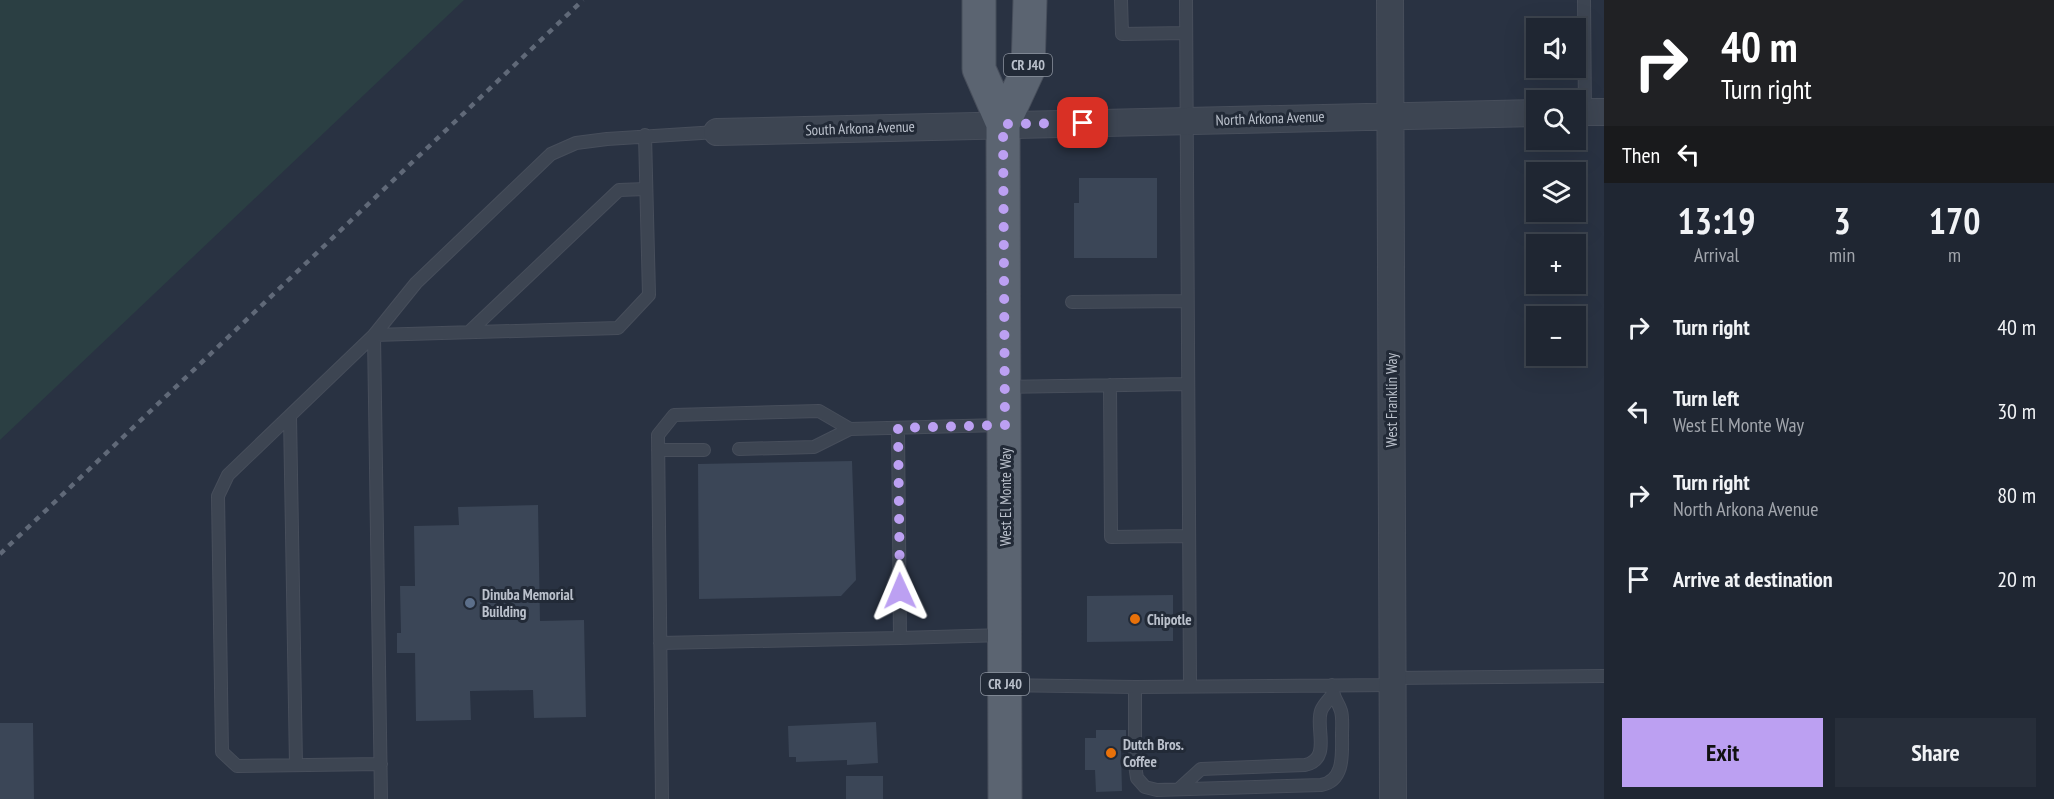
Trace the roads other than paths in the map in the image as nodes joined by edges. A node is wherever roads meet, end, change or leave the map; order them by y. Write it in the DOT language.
graph roads {
  1 [pos="979,0"];
  2 [pos="1030,0"];
  3 [pos="1121,0"];
  4 [pos="1186,0"];
  5 [pos="1390,0"];
  6 [pos="1584,0"];
  7 [pos="1186,33"];
  8 [pos="1588,112"];
  9 [pos="1526,113"];
  10 [pos="1390,115"];
  11 [pos="1186,121"];
  12 [pos="1003,124"];
  13 [pos="717,132"];
  14 [pos="645,135"];
  15 [pos="646,189"];
  16 [pos="1187,301"];
  17 [pos="1072,303"];
  18 [pos="469,332"];
  19 [pos="374,335"];
  20 [pos="1187,384"];
  21 [pos="1110,385"];
  22 [pos="1004,387"];
  23 [pos="290,416"];
  24 [pos="1005,425"];
  25 [pos="898,428"];
  26 [pos="850,429"];
  27 [pos="658,450"];
  28 [pos="704,450"];
  29 [pos="739,450"];
  30 [pos="1188,536"];
  31 [pos="1005,635"];
  32 [pos="900,638"];
  33 [pos="660,643"];
  34 [pos="1604,676"];
  35 [pos="1392,682"];
  36 [pos="1005,685"];
  37 [pos="1190,686"];
  38 [pos="1135,687"];
  39 [pos="1332,690"];
  40 [pos="381,764"];
  41 [pos="296,765"];
  42 [pos="1179,789"];
  43 [pos="381,799"];
  44 [pos="662,799"];
  45 [pos="1005,799"];
  46 [pos="1393,799"];
  1 -- 12 [label="main road, West El Monte Way / CR J40"];
  2 -- 12 [label="main road, West El Monte Way / CR J40"];
  3 -- 7 [label="lane"];
  4 -- 7 [label="lane"];
  5 -- 10 [label="street, West Franklin Way"];
  6 -- 8 [label="lane"];
  7 -- 11 [label="lane"];
  9 -- 10 [label="street, North Arkona Avenue"];
  10 -- 11 [label="street, North Arkona Avenue"];
  10 -- 35 [label="street, West Franklin Way"];
  11 -- 12 [label="street, North Arkona Avenue"];
  11 -- 16 [label="lane"];
  12 -- 13 [label="street, South Arkona Avenue"];
  12 -- 22 [label="main road, West El Monte Way / CR J40"];
  13 -- 14 [label="lane"];
  14 -- 15 [label="lane"];
  14 -- 19 [label="lane"];
  15 -- 18 [label="lane"];
  15 -- 18 [label="lane"];
  16 -- 17 [label="lane"];
  16 -- 20 [label="lane"];
  18 -- 19 [label="lane"];
  19 -- 23 [label="lane"];
  19 -- 40 [label="lane"];
  20 -- 21 [label="lane"];
  20 -- 30 [label="lane"];
  21 -- 22 [label="lane"];
  21 -- 30 [label="lane"];
  22 -- 24 [label="main road, West El Monte Way / CR J40"];
  23 -- 41 [label="lane"];
  23 -- 41 [label="lane"];
  24 -- 25 [label="lane"];
  24 -- 31 [label="main road, West El Monte Way / CR J40"];
  25 -- 26 [label="lane"];
  25 -- 32 [label="lane"];
  26 -- 27 [label="lane"];
  26 -- 29 [label="lane"];
  27 -- 28 [label="lane"];
  27 -- 33 [label="lane"];
  30 -- 37 [label="lane"];
  31 -- 32 [label="lane"];
  31 -- 36 [label="main road, West El Monte Way / CR J40"];
  32 -- 33 [label="lane"];
  33 -- 44 [label="lane"];
  34 -- 35 [label="lane"];
  35 -- 39 [label="lane"];
  35 -- 46 [label="street, West Franklin Way"];
  36 -- 38 [label="lane"];
  36 -- 45 [label="main road, West El Monte Way / CR J40"];
  37 -- 38 [label="lane"];
  37 -- 39 [label="lane"];
  38 -- 42 [label="lane"];
  39 -- 42 [label="lane"];
  39 -- 42 [label="lane"];
  40 -- 41 [label="lane"];
  40 -- 43 [label="lane"];
}
